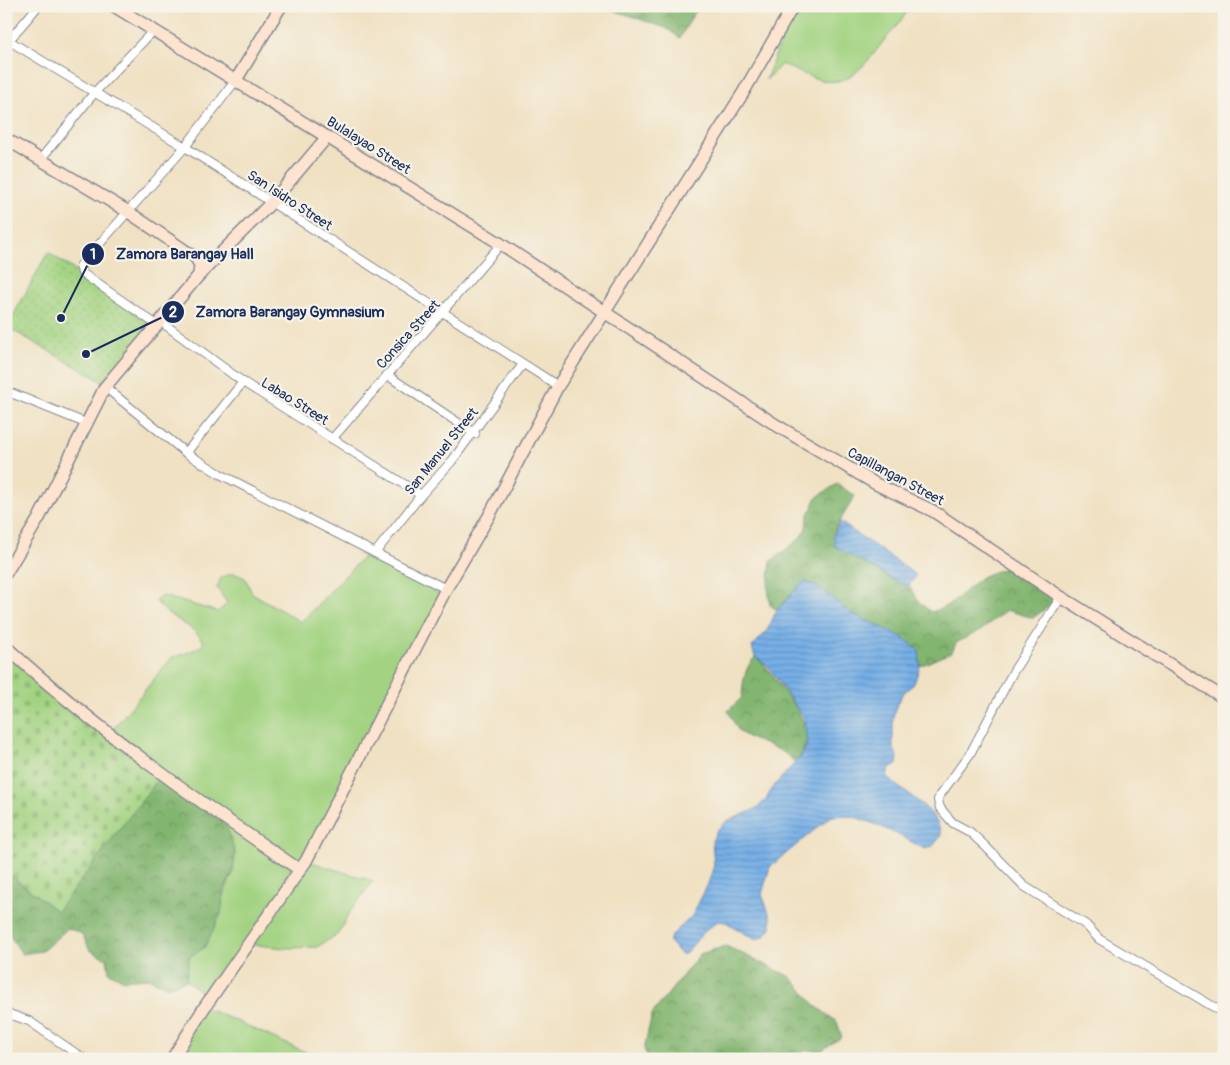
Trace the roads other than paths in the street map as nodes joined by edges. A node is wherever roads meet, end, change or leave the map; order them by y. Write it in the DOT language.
graph roads {
  1 [pos="38,6"];
  2 [pos="114,6"];
  3 [pos="793,6"];
  4 [pos="277,7"];
  5 [pos="153,30"];
  6 [pos="7,41"];
  7 [pos="236,80"];
  8 [pos="94,92"];
  9 [pos="327,136"];
  10 [pos="6,139"];
  11 [pos="185,147"];
  12 [pos="40,160"];
  13 [pos="272,202"];
  14 [pos="127,211"];
  15 [pos="501,244"];
  16 [pos="200,275"];
  17 [pos="606,312"];
  18 [pos="443,313"];
  19 [pos="158,323"];
  20 [pos="523,364"];
  21 [pos="387,375"];
  22 [pos="243,382"];
  23 [pos="558,386"];
  24 [pos="106,387"];
  25 [pos="6,391"];
  26 [pos="88,424"];
  27 [pos="474,433"];
  28 [pos="332,439"];
  29 [pos="186,453"];
  30 [pos="422,495"];
  31 [pos="375,553"];
  32 [pos="6,573"];
  33 [pos="446,590"];
  34 [pos="1061,597"];
  35 [pos="6,647"];
  36 [pos="1224,698"];
  37 [pos="300,870"];
  38 [pos="1224,1013"];
  39 [pos="6,1014"];
  40 [pos="84,1059"];
  41 [pos="172,1059"];
  1 -- 6 [label="street"];
  2 -- 5 [label="street, Bulalayao Street"];
  3 -- 17 [label="street"];
  4 -- 7 [label="street"];
  5 -- 7 [label="street, Bulalayao Street"];
  5 -- 8 [label="street"];
  6 -- 8 [label="street, San Isidro Street"];
  7 -- 9 [label="street, Bulalayao Street"];
  7 -- 11 [label="street"];
  8 -- 11 [label="street, San Isidro Street"];
  8 -- 12 [label="street"];
  9 -- 13 [label="street"];
  9 -- 15 [label="street, Bulalayao Street"];
  10 -- 12 [label="street"];
  11 -- 13 [label="street, San Isidro Street"];
  11 -- 14 [label="street"];
  12 -- 14 [label="street"];
  13 -- 16 [label="street"];
  13 -- 18 [label="street, San Isidro Street"];
  14 -- 16 [label="street"];
  14 -- 19 [label="street, Labao Street"];
  15 -- 17 [label="street, Bulalayao Street"];
  15 -- 18 [label="street, Consica Street"];
  16 -- 19 [label="street"];
  17 -- 23 [label="street"];
  17 -- 34 [label="street, Capillangan Street"];
  18 -- 20 [label="street, San Isidro Street"];
  18 -- 21 [label="street, Consica Street"];
  19 -- 22 [label="street, Labao Street"];
  19 -- 24 [label="street"];
  20 -- 23 [label="street, San Isidro Street"];
  20 -- 27 [label="street, San Manuel Street"];
  21 -- 27 [label="street"];
  21 -- 28 [label="street, Consica Street"];
  22 -- 28 [label="street, Labao Street"];
  22 -- 29 [label="street"];
  23 -- 33 [label="street"];
  24 -- 26 [label="street"];
  24 -- 29 [label="street"];
  25 -- 26 [label="street"];
  26 -- 32 [label="street"];
  27 -- 30 [label="street, San Manuel Street"];
  28 -- 30 [label="street, Labao Street"];
  29 -- 31 [label="street"];
  30 -- 31 [label="street, San Manuel Street"];
  31 -- 33 [label="street"];
  33 -- 37 [label="street"];
  34 -- 36 [label="street, Capillangan Street"];
  34 -- 38 [label="street"];
  35 -- 37 [label="street"];
  37 -- 41 [label="street"];
  39 -- 40 [label="street"];
}
